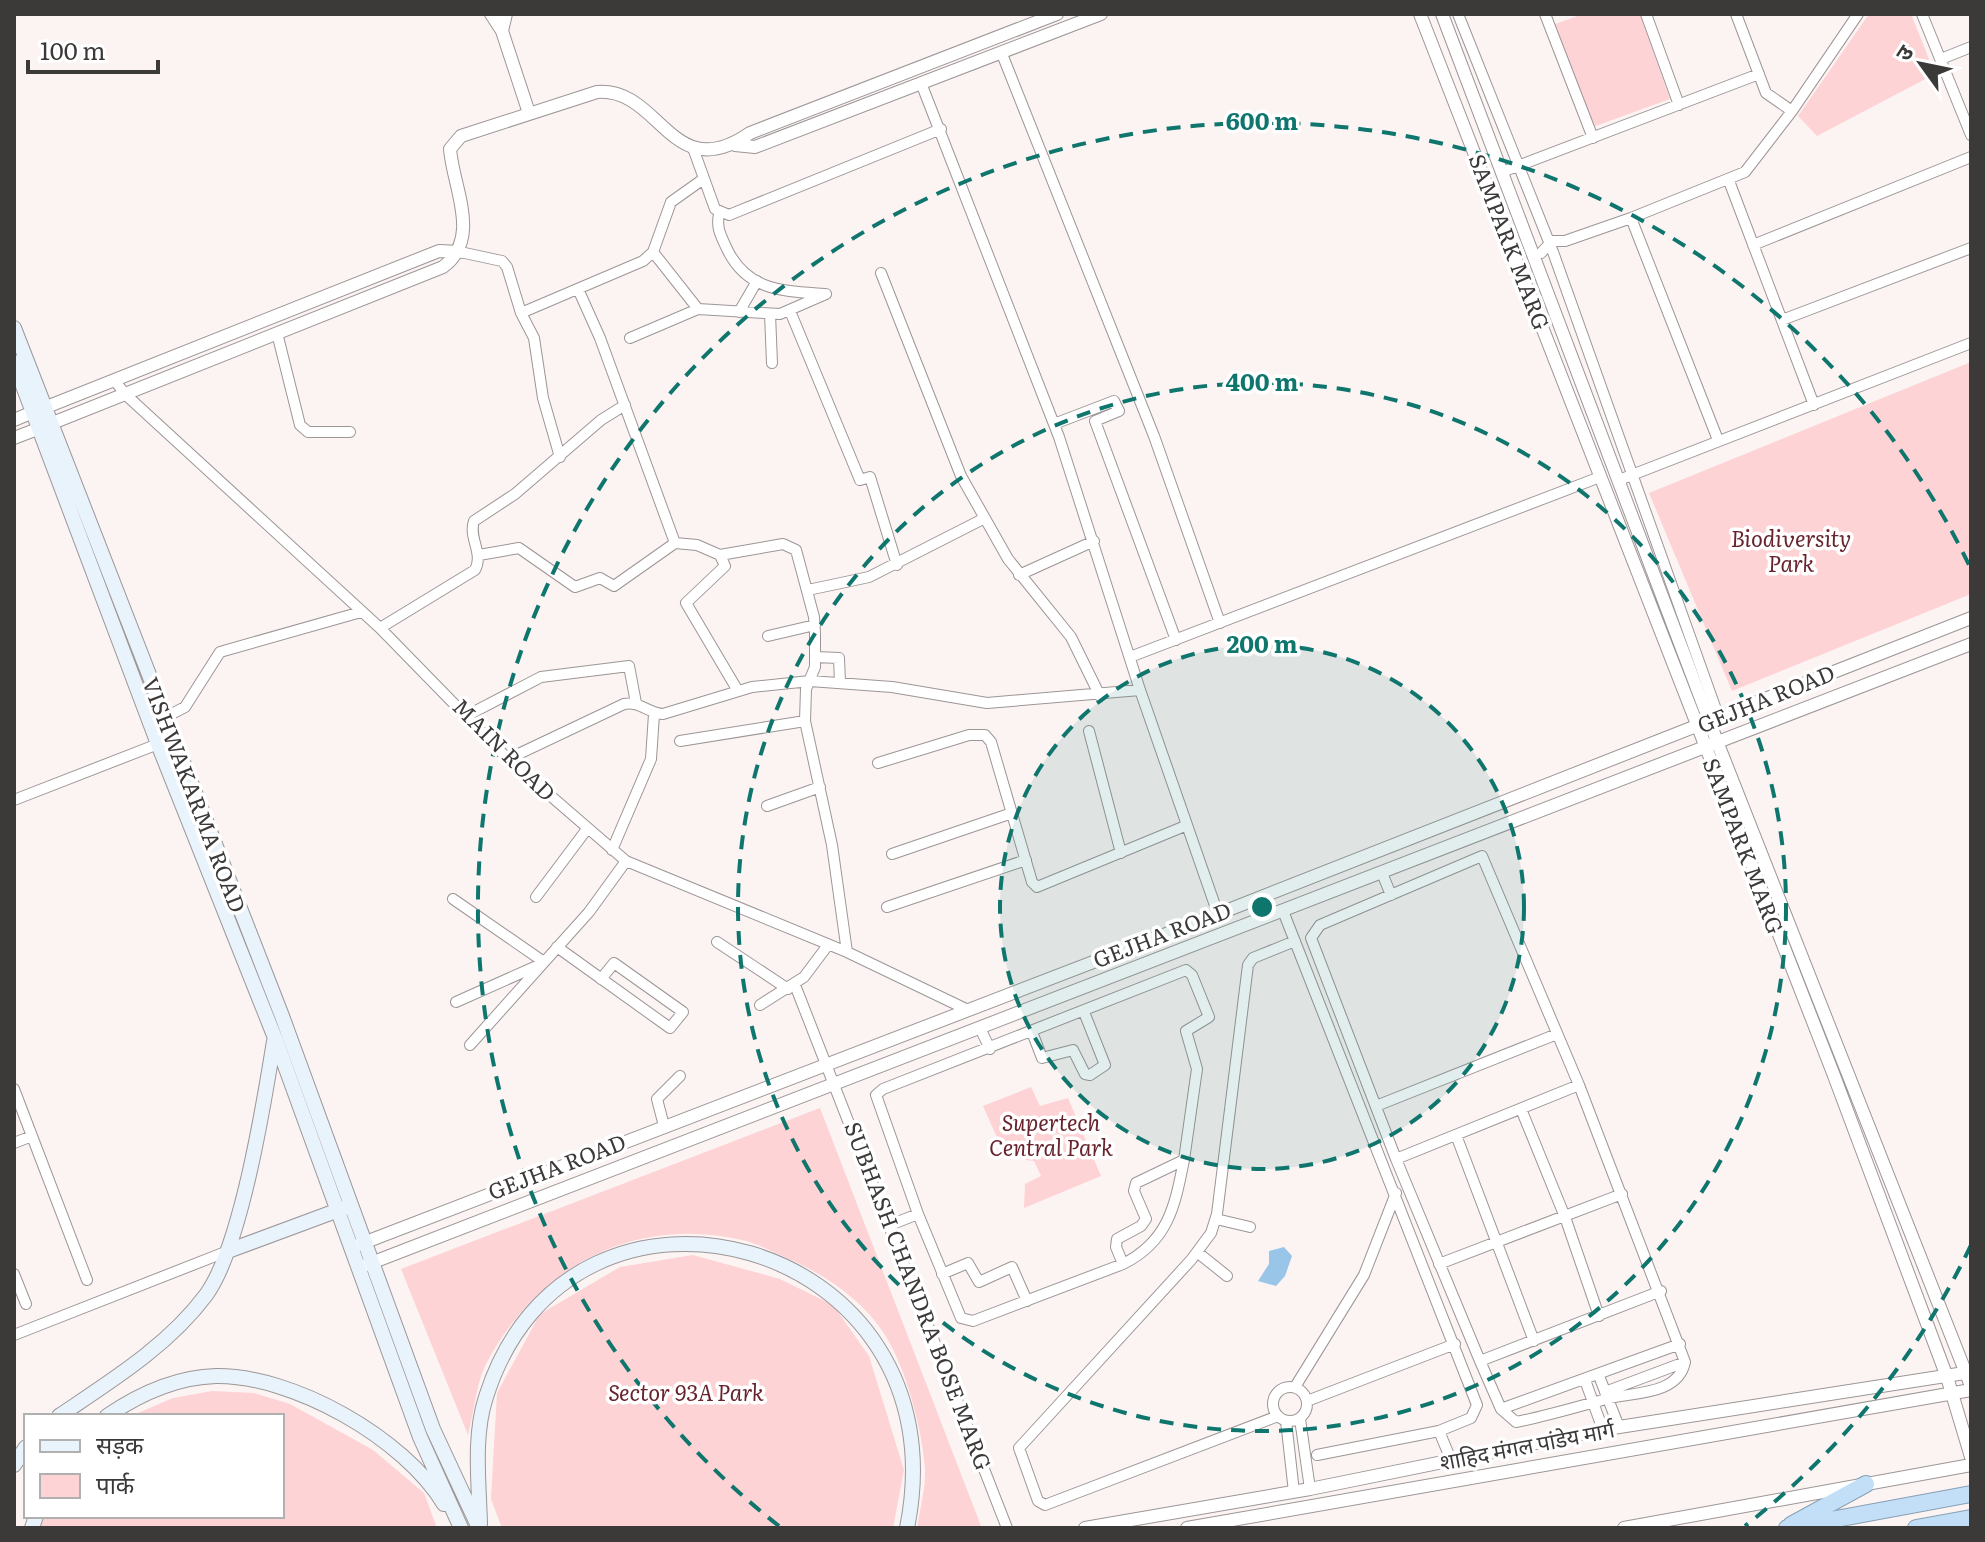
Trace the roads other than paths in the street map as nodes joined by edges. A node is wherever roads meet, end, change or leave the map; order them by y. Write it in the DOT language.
graph roads {
  1 [pos="491,14"];
  2 [pos="506,14"];
  3 [pos="1057,14"];
  4 [pos="1101,14"];
  5 [pos="1420,14"];
  6 [pos="1442,14"];
  7 [pos="1458,14"];
  8 [pos="1545,14"];
  9 [pos="1646,14"];
  10 [pos="1736,14"];
  11 [pos="1858,14"];
  12 [pos="1922,14"];
  13 [pos="502,31"];
  14 [pos="1017,31"];
  15 [pos="1024,45"];
  16 [pos="1971,47"];
  17 [pos="1002,54"];
  18 [pos="1941,59"];
  19 [pos="934,63"];
  20 [pos="1759,74"];
  21 [pos="938,76"];
  22 [pos="921,83"];
  23 [pos="1679,105"];
  24 [pos="1792,111"];
  25 [pos="529,113"];
  26 [pos="941,129"];
  27 [pos="1971,135"];
  28 [pos="1593,138"];
  29 [pos="735,145"];
  30 [pos="693,148"];
  31 [pos="1971,157"];
  32 [pos="1518,166"];
  33 [pos="1502,172"];
  34 [pos="702,180"];
  35 [pos="1729,181"];
  36 [pos="719,214"];
  37 [pos="1631,218"];
  38 [pos="1753,245"];
  39 [pos="1971,248"];
  40 [pos="1544,251"];
  41 [pos="460,252"];
  42 [pos="653,252"];
  43 [pos="881,273"];
  44 [pos="757,281"];
  45 [pos="578,289"];
  46 [pos="698,309"];
  47 [pos="790,311"];
  48 [pos="739,312"];
  49 [pos="521,313"];
  50 [pos="770,314"];
  51 [pos="1782,320"];
  52 [pos="14,328"];
  53 [pos="277,333"];
  54 [pos="630,338"];
  55 [pos="1971,343"];
  56 [pos="14,362"];
  57 [pos="772,363"];
  58 [pos="114,380"];
  59 [pos="126,395"];
  60 [pos="625,405"];
  61 [pos="1814,405"];
  62 [pos="39,410"];
  63 [pos="14,420"];
  64 [pos="1054,424"];
  65 [pos="45,426"];
  66 [pos="350,432"];
  67 [pos="14,438"];
  68 [pos="1718,440"];
  69 [pos="560,457"];
  70 [pos="1600,477"];
  71 [pos="1625,477"];
  72 [pos="985,518"];
  73 [pos="1094,541"];
  74 [pos="675,543"];
  75 [pos="479,555"];
  76 [pos="720,555"];
  77 [pos="897,565"];
  78 [pos="1019,575"];
  79 [pos="808,590"];
  80 [pos="361,612"];
  81 [pos="1971,618"];
  82 [pos="1220,623"];
  83 [pos="815,625"];
  84 [pos="380,628"];
  85 [pos="768,636"];
  86 [pos="1176,640"];
  87 [pos="1971,644"];
  88 [pos="815,657"];
  89 [pos="1130,657"];
  90 [pos="810,681"];
  91 [pos="840,683"];
  92 [pos="1140,690"];
  93 [pos="738,691"];
  94 [pos="1100,696"];
  95 [pos="636,703"];
  96 [pos="654,714"];
  97 [pos="468,715"];
  98 [pos="164,718"];
  99 [pos="1714,719"];
  100 [pos="805,721"];
  101 [pos="1697,726"];
  102 [pos="1089,731"];
  103 [pos="680,741"];
  104 [pos="158,744"];
  105 [pos="1718,744"];
  106 [pos="1705,749"];
  107 [pos="508,759"];
  108 [pos="878,763"];
  109 [pos="820,787"];
  110 [pos="14,800"];
  111 [pos="767,806"];
  112 [pos="193,812"];
  113 [pos="1012,813"];
  114 [pos="1185,826"];
  115 [pos="587,829"];
  116 [pos="612,850"];
  117 [pos="1121,853"];
  118 [pos="892,854"];
  119 [pos="1026,860"];
  120 [pos="626,861"];
  121 [pos="1399,867"];
  122 [pos="1382,873"];
  123 [pos="1409,887"];
  124 [pos="1391,895"];
  125 [pos="536,897"];
  126 [pos="453,899"];
  127 [pos="887,907"];
  128 [pos="1283,911"];
  129 [pos="1218,914"];
  130 [pos="1295,941"];
  131 [pos="717,942"];
  132 [pos="828,945"];
  133 [pos="557,947"];
  134 [pos="847,952"];
  135 [pos="544,962"];
  136 [pos="601,979"];
  137 [pos="792,987"];
  138 [pos="456,1002"];
  139 [pos="760,1005"];
  140 [pos="968,1010"];
  141 [pos="1084,1012"];
  142 [pos="980,1028"];
  143 [pos="1032,1032"];
  144 [pos="1557,1034"];
  145 [pos="275,1038"];
  146 [pos="470,1045"];
  147 [pos="990,1049"];
  148 [pos="829,1064"];
  149 [pos="680,1076"];
  150 [pos="836,1084"];
  151 [pos="1579,1085"];
  152 [pos="14,1089"];
  153 [pos="1376,1106"];
  154 [pos="1521,1109"];
  155 [pos="664,1126"];
  156 [pos="1456,1135"];
  157 [pos="32,1136"];
  158 [pos="14,1143"];
  159 [pos="1396,1159"];
  160 [pos="1184,1160"];
  161 [pos="1396,1193"];
  162 [pos="1622,1194"];
  163 [pos="346,1207"];
  164 [pos="918,1214"];
  165 [pos="1565,1217"];
  166 [pos="1216,1219"];
  167 [pos="890,1225"];
  168 [pos="1250,1227"];
  169 [pos="367,1241"];
  170 [pos="1497,1242"];
  171 [pos="352,1247"];
  172 [pos="228,1251"];
  173 [pos="1197,1252"];
  174 [pos="374,1262"];
  175 [pos="1123,1264"];
  176 [pos="1439,1264"];
  177 [pos="359,1268"];
  178 [pos="14,1274"];
  179 [pos="942,1274"];
  180 [pos="1227,1276"];
  181 [pos="87,1280"];
  182 [pos="1661,1291"];
  183 [pos="1027,1301"];
  184 [pos="26,1304"];
  185 [pos="1599,1316"];
  186 [pos="14,1335"];
  187 [pos="1534,1341"];
  188 [pos="1455,1344"];
  189 [pos="1680,1344"];
  190 [pos="1480,1361"];
  191 [pos="1969,1372"];
  192 [pos="1599,1376"];
  193 [pos="1947,1377"];
  194 [pos="1585,1380"];
  195 [pos="1295,1387"];
  196 [pos="1971,1388"];
  197 [pos="1952,1394"];
  198 [pos="1606,1395"];
  199 [pos="1307,1401"];
  200 [pos="1594,1403"];
  201 [pos="1501,1409"];
  202 [pos="62,1414"];
  203 [pos="110,1414"];
  204 [pos="1282,1418"];
  205 [pos="1300,1419"];
  206 [pos="1619,1427"];
  207 [pos="1603,1430"];
  208 [pos="1439,1431"];
  209 [pos="427,1433"];
  210 [pos="1305,1451"];
  211 [pos="1291,1454"];
  212 [pos="1317,1455"];
  213 [pos="1971,1457"];
  214 [pos="1451,1460"];
  215 [pos="1971,1465"];
  216 [pos="1866,1484"];
  217 [pos="1310,1489"];
  218 [pos="1294,1492"];
  219 [pos="1971,1494"];
  220 [pos="1971,1518"];
  221 [pos="460,1528"];
  222 [pos="479,1528"];
  223 [pos="907,1528"];
  224 [pos="1007,1528"];
  225 [pos="1085,1528"];
  226 [pos="1187,1528"];
  227 [pos="1624,1528"];
  228 [pos="1787,1528"];
  229 [pos="1916,1528"];
  1 -- 13 [label="street"];
  2 -- 13 [label="street"];
  3 -- 14 [label="street"];
  4 -- 15 [label="street"];
  5 -- 70 [label="street, SAMPARK MARG"];
  6 -- 33 [label="street, SAMPARK MARG"];
  7 -- 32 [label="street"];
  8 -- 28 [label="street"];
  9 -- 23 [label="street"];
  10 -- 20 [label="street"];
  11 -- 24 [label="street"];
  12 -- 18 [label="street"];
  13 -- 25 [label="street"];
  14 -- 15 [label="street"];
  14 -- 19 [label="street"];
  15 -- 17 [label="street"];
  16 -- 18 [label="street"];
  17 -- 21 [label="street"];
  17 -- 82 [label="street"];
  18 -- 27 [label="street"];
  19 -- 21 [label="street"];
  19 -- 29 [label="street"];
  20 -- 23 [label="street"];
  20 -- 24 [label="street"];
  21 -- 22 [label="street"];
  22 -- 26 [label="street"];
  22 -- 29 [label="street"];
  23 -- 28 [label="street"];
  24 -- 35 [label="street"];
  25 -- 30 [label="street"];
  25 -- 41 [label="street"];
  26 -- 36 [label="street"];
  26 -- 64 [label="street"];
  28 -- 32 [label="street"];
  29 -- 30 [label="street"];
  30 -- 34 [label="street"];
  31 -- 38 [label="street"];
  32 -- 33 [label="street"];
  32 -- 40 [label="street"];
  33 -- 40 [label="street, SAMPARK MARG"];
  34 -- 36 [label="street"];
  34 -- 42 [label="street"];
  35 -- 37 [label="street"];
  35 -- 38 [label="street"];
  36 -- 44 [label="street"];
  37 -- 40 [label="street"];
  37 -- 68 [label="street"];
  38 -- 51 [label="street"];
  39 -- 51 [label="street"];
  40 -- 71 [label="street, SAMPARK MARG"];
  40 -- 71 [label="street"];
  41 -- 49 [label="street"];
  41 -- 53 [label="street"];
  41 -- 58 [label="street"];
  42 -- 45 [label="street"];
  42 -- 46 [label="street"];
  43 -- 72 [label="street"];
  44 -- 47 [label="street"];
  44 -- 48 [label="street"];
  45 -- 49 [label="street"];
  45 -- 60 [label="street"];
  46 -- 48 [label="street"];
  46 -- 54 [label="street"];
  47 -- 50 [label="street"];
  47 -- 77 [label="street"];
  48 -- 50 [label="street"];
  49 -- 69 [label="street"];
  50 -- 57 [label="street"];
  51 -- 61 [label="street"];
  52 -- 62 [label="main road, VISHWAKARMA ROAD"];
  53 -- 59 [label="street"];
  53 -- 66 [label="street"];
  55 -- 61 [label="street"];
  56 -- 62 [label="main road, VISHWAKARMA ROAD"];
  58 -- 59 [label="street, MAIN ROAD"];
  58 -- 62 [label="street"];
  59 -- 65 [label="street"];
  59 -- 80 [label="street, MAIN ROAD"];
  60 -- 69 [label="street"];
  60 -- 74 [label="street"];
  61 -- 68 [label="street"];
  62 -- 63 [label="street"];
  62 -- 65 [label="main road, VISHWAKARMA ROAD"];
  64 -- 73 [label="street"];
  64 -- 86 [label="street"];
  65 -- 67 [label="street"];
  65 -- 98 [label="main road, VISHWAKARMA ROAD"];
  65 -- 104 [label="main road, VISHWAKARMA ROAD"];
  68 -- 71 [label="street"];
  69 -- 75 [label="street"];
  70 -- 82 [label="street"];
  70 -- 101 [label="street, SAMPARK MARG"];
  71 -- 99 [label="street, SAMPARK MARG"];
  72 -- 77 [label="street"];
  72 -- 78 [label="street"];
  73 -- 78 [label="street"];
  73 -- 89 [label="street"];
  74 -- 75 [label="street"];
  74 -- 76 [label="street"];
  75 -- 84 [label="street"];
  76 -- 79 [label="street"];
  76 -- 93 [label="street"];
  77 -- 79 [label="street"];
  78 -- 94 [label="street"];
  79 -- 83 [label="street"];
  80 -- 84 [label="street, MAIN ROAD"];
  80 -- 98 [label="street"];
  81 -- 99 [label="street, GEJHA ROAD"];
  82 -- 86 [label="street"];
  83 -- 85 [label="street"];
  83 -- 88 [label="street"];
  84 -- 97 [label="street, MAIN ROAD"];
  86 -- 89 [label="street"];
  87 -- 105 [label="street, GEJHA ROAD"];
  88 -- 90 [label="street"];
  88 -- 91 [label="street"];
  89 -- 92 [label="street"];
  90 -- 91 [label="street"];
  90 -- 93 [label="street"];
  90 -- 100 [label="street"];
  91 -- 94 [label="street"];
  92 -- 94 [label="street"];
  92 -- 114 [label="street"];
  93 -- 96 [label="street"];
  95 -- 96 [label="street"];
  95 -- 97 [label="street"];
  95 -- 107 [label="street"];
  96 -- 116 [label="street"];
  97 -- 107 [label="street, MAIN ROAD"];
  98 -- 112 [label="main road, VISHWAKARMA ROAD"];
  99 -- 101 [label="street, GEJHA ROAD"];
  99 -- 105 [label="street, SAMPARK MARG"];
  100 -- 103 [label="street"];
  100 -- 109 [label="street"];
  101 -- 106 [label="street, SAMPARK MARG"];
  101 -- 129 [label="street, GEJHA ROAD"];
  102 -- 117 [label="street"];
  104 -- 110 [label="street"];
  104 -- 112 [label="main road, VISHWAKARMA ROAD"];
  105 -- 106 [label="street, GEJHA ROAD"];
  105 -- 191 [label="street, SAMPARK MARG"];
  106 -- 121 [label="street, GEJHA ROAD"];
  106 -- 193 [label="street, SAMPARK MARG"];
  107 -- 115 [label="street, MAIN ROAD"];
  108 -- 113 [label="street"];
  109 -- 111 [label="street"];
  109 -- 134 [label="street"];
  112 -- 145 [label="main road, VISHWAKARMA ROAD"];
  112 -- 163 [label="main road, VISHWAKARMA ROAD"];
  113 -- 118 [label="street"];
  113 -- 119 [label="street"];
  114 -- 117 [label="street"];
  114 -- 129 [label="street"];
  115 -- 116 [label="street, MAIN ROAD"];
  115 -- 125 [label="street"];
  116 -- 120 [label="street, MAIN ROAD"];
  117 -- 119 [label="street"];
  119 -- 127 [label="street"];
  120 -- 132 [label="street, MAIN ROAD"];
  120 -- 133 [label="street"];
  121 -- 122 [label="street, GEJHA ROAD"];
  121 -- 123 [label="street"];
  122 -- 124 [label="street"];
  122 -- 128 [label="street, GEJHA ROAD"];
  123 -- 124 [label="street"];
  123 -- 144 [label="street"];
  124 -- 153 [label="street"];
  126 -- 135 [label="street"];
  128 -- 130 [label="street"];
  128 -- 142 [label="street, GEJHA ROAD"];
  129 -- 140 [label="street, GEJHA ROAD"];
  130 -- 161 [label="street"];
  130 -- 166 [label="street"];
  131 -- 137 [label="street"];
  132 -- 134 [label="street, MAIN ROAD"];
  132 -- 137 [label="street"];
  133 -- 135 [label="street"];
  133 -- 136 [label="street"];
  134 -- 140 [label="street, MAIN ROAD"];
  135 -- 138 [label="street"];
  135 -- 146 [label="street"];
  136 -- 136 [label="street"];
  137 -- 139 [label="street"];
  137 -- 148 [label="street, SUBHASH CHANDRA BOSE MARG"];
  140 -- 148 [label="street, GEJHA ROAD"];
  141 -- 143 [label="street"];
  141 -- 143 [label="street"];
  141 -- 160 [label="street"];
  142 -- 147 [label="street"];
  142 -- 150 [label="street, GEJHA ROAD"];
  143 -- 147 [label="street"];
  144 -- 151 [label="street"];
  144 -- 153 [label="street"];
  145 -- 163 [label="main road, VISHWAKARMA ROAD"];
  145 -- 172 [label="main road"];
  147 -- 164 [label="street"];
  148 -- 150 [label="street, SUBHASH CHANDRA BOSE MARG"];
  148 -- 155 [label="street, GEJHA ROAD"];
  149 -- 155 [label="street"];
  150 -- 167 [label="street, SUBHASH CHANDRA BOSE MARG"];
  150 -- 174 [label="street, GEJHA ROAD"];
  151 -- 154 [label="street"];
  151 -- 162 [label="street"];
  152 -- 157 [label="street"];
  153 -- 159 [label="street"];
  154 -- 156 [label="street"];
  154 -- 165 [label="street"];
  155 -- 169 [label="street, GEJHA ROAD"];
  156 -- 159 [label="street"];
  156 -- 170 [label="street"];
  157 -- 158 [label="street"];
  157 -- 181 [label="street"];
  159 -- 176 [label="street"];
  160 -- 175 [label="street"];
  160 -- 175 [label="street"];
  161 -- 188 [label="street"];
  161 -- 195 [label="street"];
  162 -- 165 [label="street"];
  162 -- 182 [label="street"];
  163 -- 169 [label="main road, VISHWAKARMA ROAD"];
  163 -- 171 [label="main road, VISHWAKARMA ROAD"];
  163 -- 172 [label="main road"];
  164 -- 167 [label="street"];
  164 -- 179 [label="street"];
  165 -- 170 [label="street"];
  165 -- 185 [label="street"];
  166 -- 168 [label="street"];
  166 -- 173 [label="street"];
  167 -- 224 [label="street, SUBHASH CHANDRA BOSE MARG"];
  169 -- 171 [label="street, GEJHA ROAD"];
  169 -- 174 [label="main road, VISHWAKARMA ROAD"];
  170 -- 176 [label="street"];
  170 -- 187 [label="street"];
  171 -- 177 [label="main road, VISHWAKARMA ROAD"];
  172 -- 186 [label="street"];
  172 -- 202 [label="main road"];
  173 -- 180 [label="street"];
  173 -- 204 [label="street"];
  174 -- 177 [label="street, GEJHA ROAD"];
  174 -- 209 [label="main road, VISHWAKARMA ROAD"];
  175 -- 183 [label="street"];
  176 -- 190 [label="street"];
  177 -- 209 [label="main road, VISHWAKARMA ROAD"];
  178 -- 184 [label="street"];
  179 -- 183 [label="street"];
  179 -- 183 [label="street"];
  182 -- 185 [label="street"];
  182 -- 189 [label="street"];
  185 -- 187 [label="street"];
  187 -- 190 [label="street"];
  188 -- 199 [label="street"];
  188 -- 208 [label="street"];
  189 -- 192 [label="street"];
  189 -- 198 [label="street"];
  190 -- 201 [label="street"];
  191 -- 193 [label="street, शाहिद मंगल पांडेय मार्ग"];
  191 -- 196 [label="street, SAMPARK MARG"];
  192 -- 194 [label="street"];
  192 -- 198 [label="street"];
  193 -- 197 [label="street, SAMPARK MARG"];
  193 -- 206 [label="street, शाहिद मंगल पांडेय मार्ग"];
  194 -- 200 [label="street"];
  194 -- 201 [label="street"];
  195 -- 199 [label="street"];
  195 -- 204 [label="street"];
  196 -- 197 [label="street"];
  197 -- 213 [label="street, SAMPARK MARG"];
  197 -- 226 [label="street"];
  198 -- 200 [label="street"];
  198 -- 206 [label="street"];
  199 -- 205 [label="street"];
  200 -- 201 [label="street"];
  200 -- 207 [label="street"];
  203 -- 221 [label="main road"];
  204 -- 205 [label="street"];
  204 -- 211 [label="street"];
  205 -- 210 [label="street"];
  206 -- 207 [label="street, शाहिद मंगल पांडेय मार्ग"];
  207 -- 214 [label="street, शाहिद मंगल पांडेय मार्ग"];
  208 -- 212 [label="street"];
  208 -- 214 [label="street"];
  209 -- 221 [label="main road"];
  209 -- 222 [label="main road"];
  210 -- 211 [label="street"];
  210 -- 217 [label="street"];
  211 -- 218 [label="street"];
  214 -- 217 [label="street, शाहिद मंगल पांडेय मार्ग"];
  215 -- 216 [label="street"];
  216 -- 227 [label="street"];
  216 -- 228 [label="highway"];
  217 -- 218 [label="street, शाहिद मंगल पांडेय मार्ग"];
  218 -- 225 [label="street, शाहिद मंगल पांडेय मार्ग"];
  219 -- 228 [label="highway"];
  220 -- 229 [label="highway"];
  222 -- 223 [label="main road"];
}
